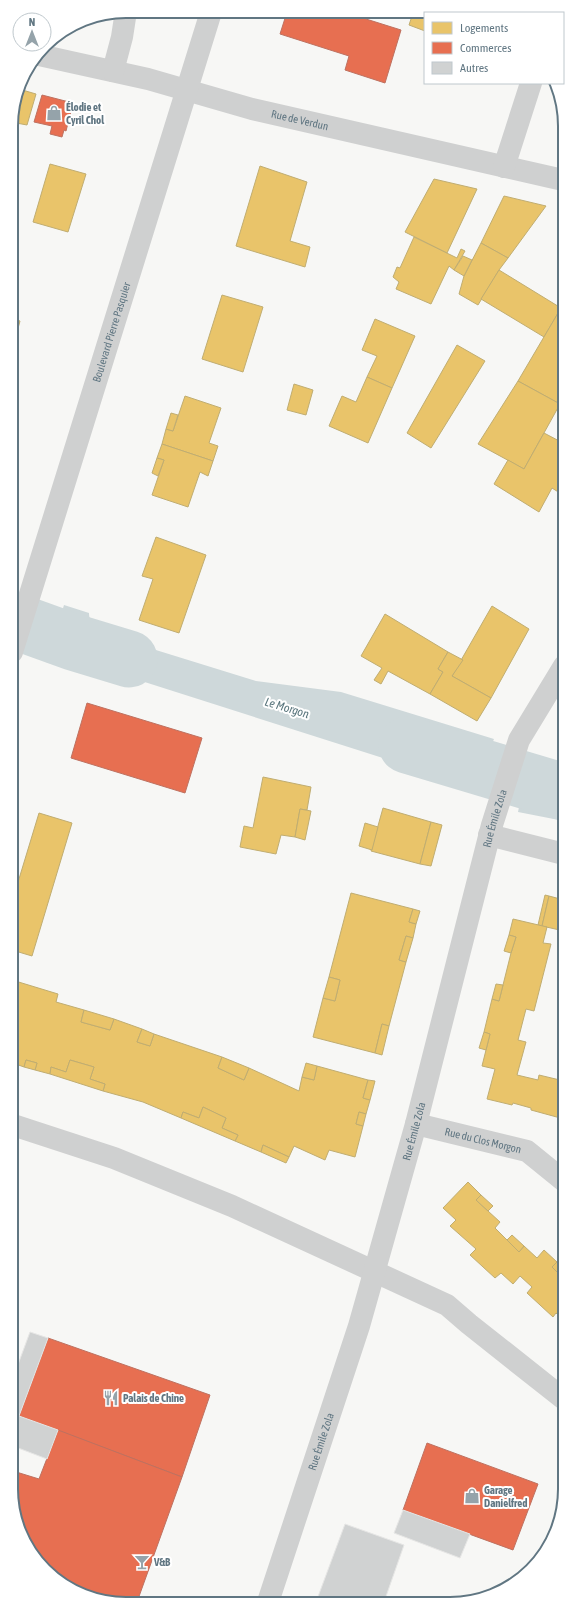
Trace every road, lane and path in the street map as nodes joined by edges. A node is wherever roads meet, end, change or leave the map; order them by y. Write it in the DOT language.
graph roads {
  1 [pos="125,18"];
  2 [pos="209,18"];
  3 [pos="45,55"];
  4 [pos="113,71"];
  5 [pos="531,84"];
  6 [pos="187,89"];
  7 [pos="504,167"];
  8 [pos="558,179"];
  9 [pos="18,632"];
  10 [pos="558,676"];
  11 [pos="491,830"];
  12 [pos="558,852"];
  13 [pos="416,1124"];
  14 [pos="18,1127"];
  15 [pos="558,1175"];
  16 [pos="374,1272"];
  17 [pos="558,1394"];
  18 [pos="270,1597"];
  1 -- 4 [label="street"];
  2 -- 6 [label="street, Boulevard Pierre Pasquier"];
  3 -- 4 [label="street, Rue de Verdun"];
  4 -- 6 [label="street, Rue de Verdun"];
  5 -- 7 [label="street"];
  6 -- 7 [label="street, Rue de Verdun"];
  6 -- 9 [label="street, Boulevard Pierre Pasquier"];
  7 -- 8 [label="street, Rue de Verdun"];
  10 -- 11 [label="street, Rue Émile Zola"];
  11 -- 12 [label="street"];
  11 -- 13 [label="street, Rue Émile Zola"];
  13 -- 15 [label="street, Rue du Clos Morgon"];
  13 -- 16 [label="street, Rue Émile Zola"];
  14 -- 16 [label="street"];
  16 -- 17 [label="street"];
  16 -- 18 [label="street, Rue Émile Zola"];
}
